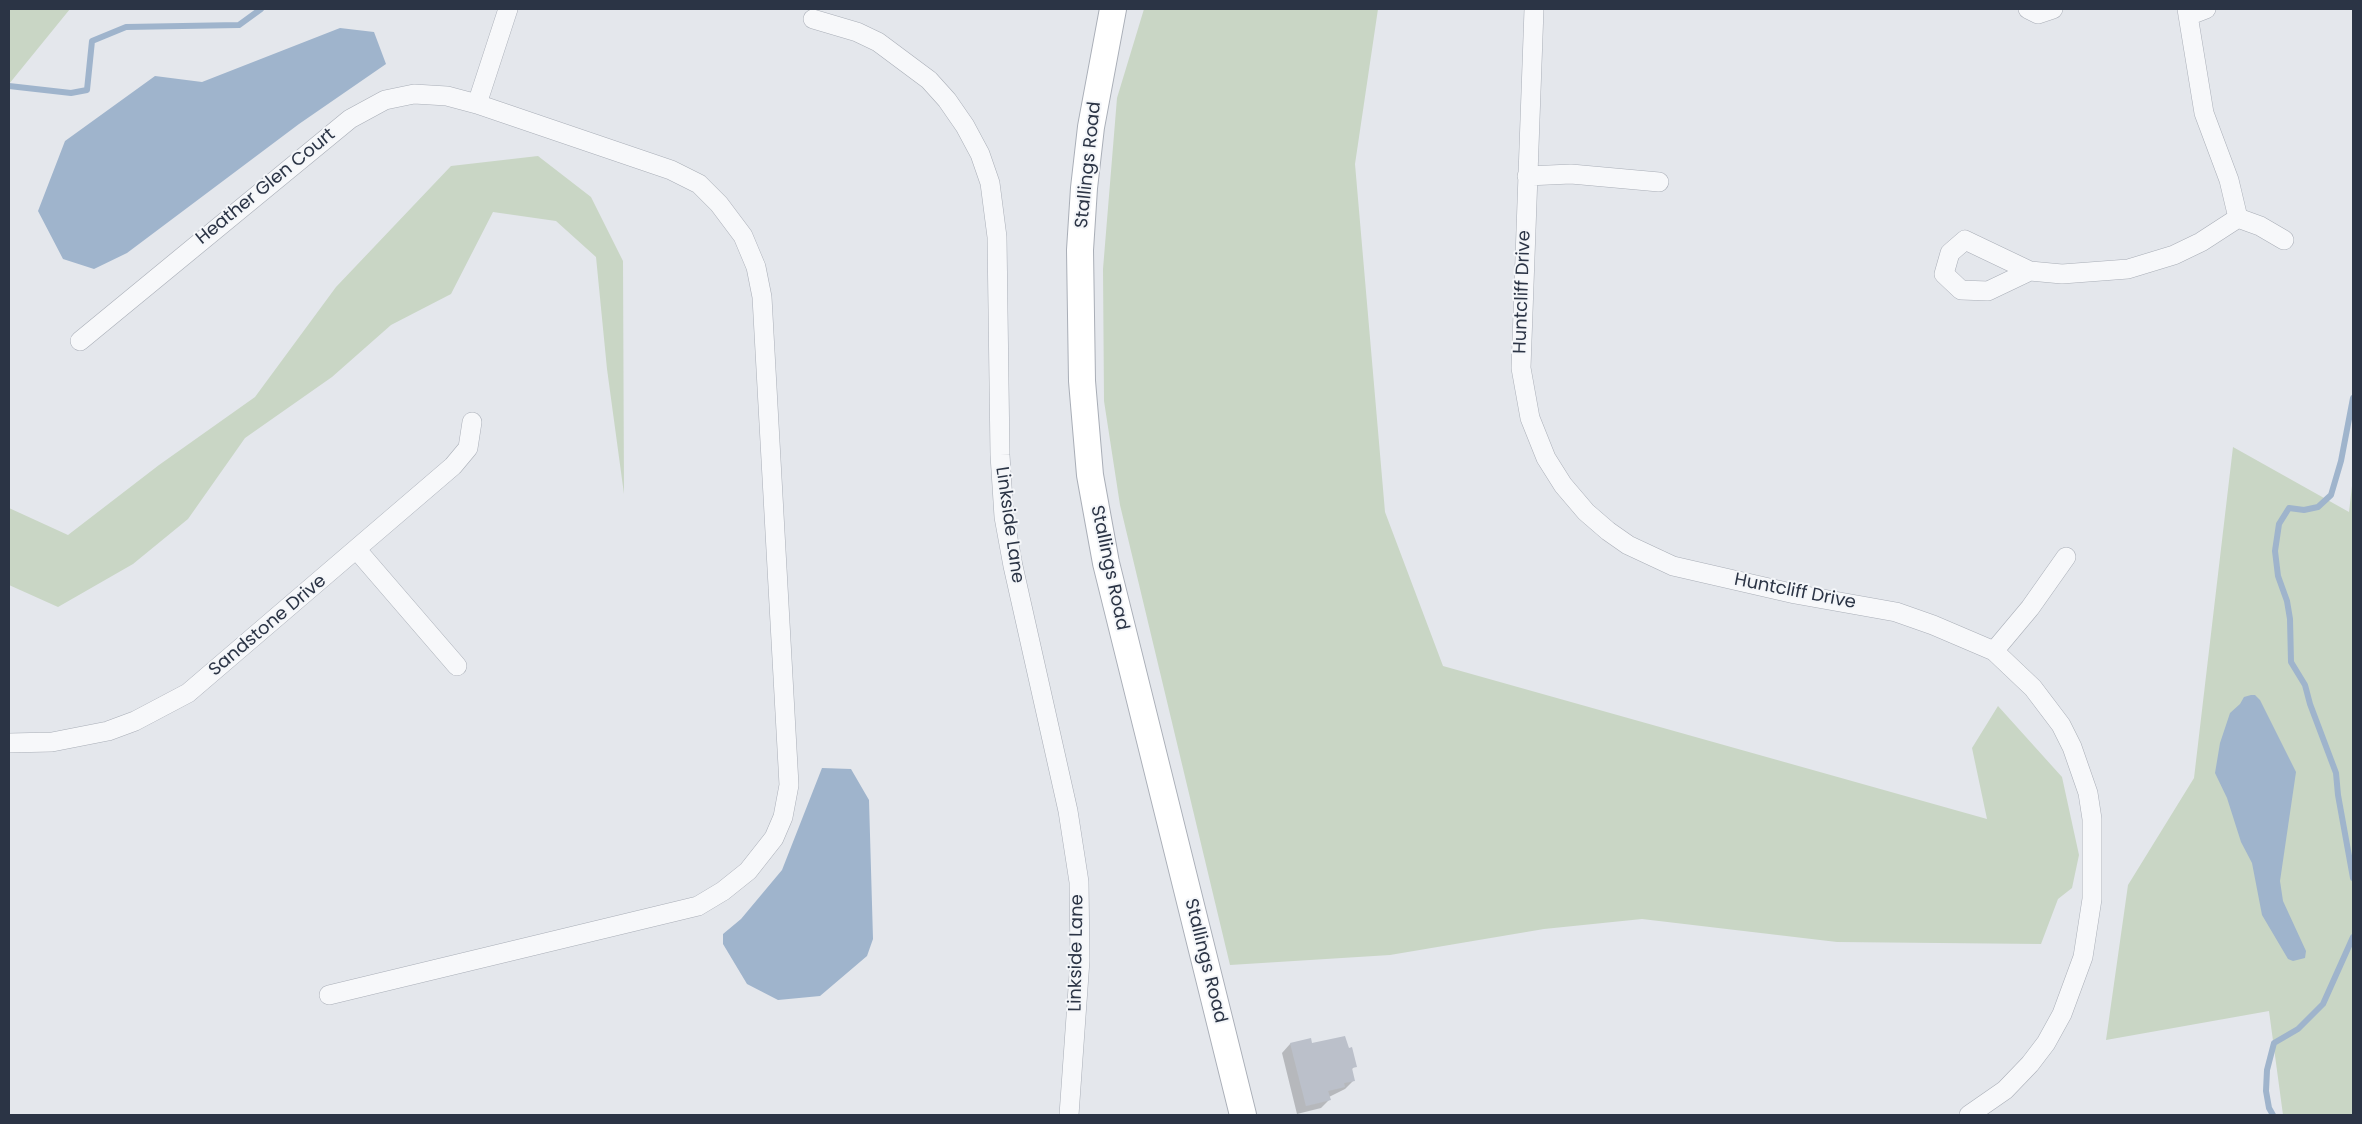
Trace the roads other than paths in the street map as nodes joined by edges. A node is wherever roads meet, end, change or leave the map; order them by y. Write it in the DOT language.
graph roads {
  1 [pos="508,9"];
  2 [pos="1113,9"];
  3 [pos="1534,9"];
  4 [pos="2028,9"];
  5 [pos="2053,9"];
  6 [pos="2206,9"];
  7 [pos="2188,12"];
  8 [pos="813,19"];
  9 [pos="477,104"];
  10 [pos="1527,176"];
  11 [pos="1659,182"];
  12 [pos="2238,218"];
  13 [pos="2284,240"];
  14 [pos="2030,271"];
  15 [pos="80,340"];
  16 [pos="472,422"];
  17 [pos="357,550"];
  18 [pos="2066,557"];
  19 [pos="1994,651"];
  20 [pos="457,666"];
  21 [pos="9,743"];
  22 [pos="329,995"];
  23 [pos="1069,1115"];
  24 [pos="1243,1115"];
  25 [pos="1969,1115"];
  1 -- 9 [label="street"];
  2 -- 24 [label="street, Stallings Road"];
  3 -- 10 [label="street, Huntcliff Drive"];
  4 -- 5 [label="street"];
  6 -- 7 [label="street"];
  7 -- 12 [label="street"];
  8 -- 23 [label="street, Linkside Lane"];
  9 -- 15 [label="street, Heather Glen Court"];
  9 -- 22 [label="street, Heather Glen Court"];
  10 -- 11 [label="street"];
  10 -- 19 [label="street, Huntcliff Drive"];
  12 -- 13 [label="street"];
  12 -- 14 [label="street"];
  16 -- 17 [label="street, Sandstone Drive"];
  17 -- 20 [label="street"];
  17 -- 21 [label="street, Sandstone Drive"];
  18 -- 19 [label="street"];
  19 -- 25 [label="street, Huntcliff Drive"];
}
